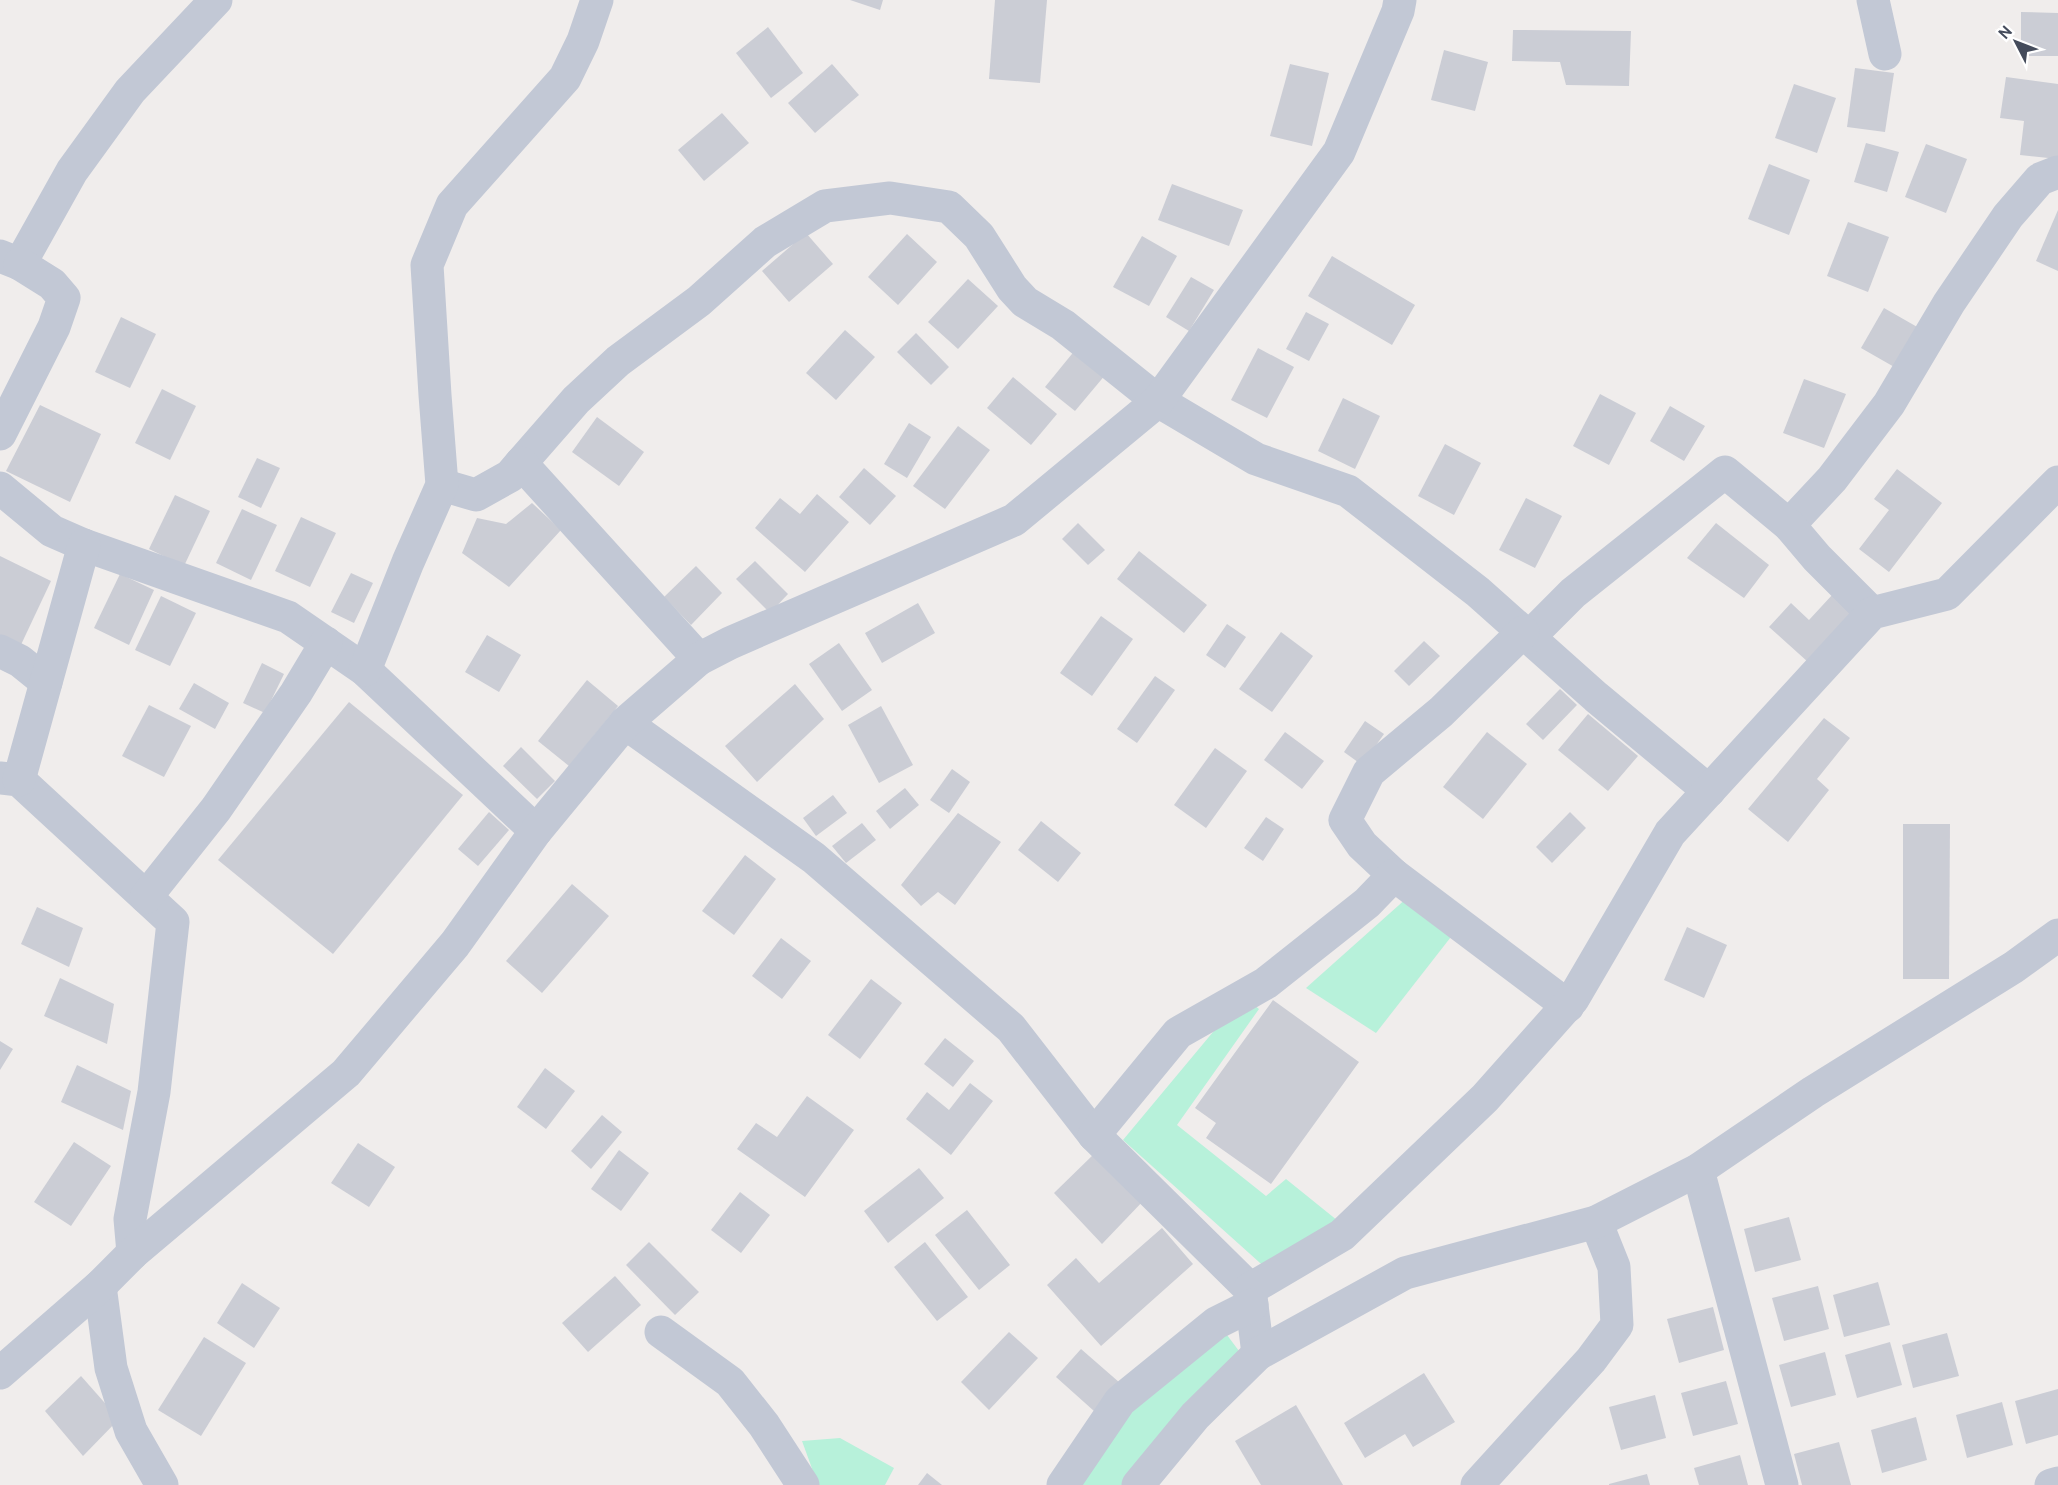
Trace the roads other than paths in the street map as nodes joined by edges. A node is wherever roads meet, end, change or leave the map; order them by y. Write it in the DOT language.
graph roads {
  1 [pos="216,0"];
  2 [pos="597,0"];
  3 [pos="1400,0"];
  4 [pos="1873,0"];
  5 [pos="1885,54"];
  6 [pos="2058,172"];
  7 [pos="10,260"];
  8 [pos="1158,401"];
  9 [pos="0,434"];
  10 [pos="521,463"];
  11 [pos="2058,482"];
  12 [pos="442,485"];
  13 [pos="0,488"];
  14 [pos="1789,525"];
  15 [pos="84,545"];
  16 [pos="1872,613"];
  17 [pos="1526,634"];
  18 [pos="326,643"];
  19 [pos="0,651"];
  20 [pos="699,659"];
  21 [pos="366,670"];
  22 [pos="46,682"];
  23 [pos="626,723"];
  24 [pos="9,779"];
  25 [pos="1709,791"];
  26 [pos="536,831"];
  27 [pos="1394,875"];
  28 [pos="146,897"];
  29 [pos="2058,935"];
  30 [pos="1568,1006"];
  31 [pos="1094,1135"];
  32 [pos="1698,1170"];
  33 [pos="1596,1222"];
  34 [pos="133,1253"];
  35 [pos="100,1286"];
  36 [pos="1251,1297"];
  37 [pos="661,1332"];
  38 [pos="1258,1354"];
  39 [pos="0,1373"];
  40 [pos="2058,1484"];
  41 [pos="162,1485"];
  42 [pos="803,1485"];
  43 [pos="1063,1485"];
  44 [pos="1138,1485"];
  45 [pos="1477,1485"];
  46 [pos="1782,1485"];
  47 [pos="2051,1485"];
  1 -- 7 [label="street"];
  2 -- 12 [label="street"];
  3 -- 8 [label="street"];
  4 -- 5 [label="street"];
  6 -- 14 [label="street"];
  7 -- 9 [label="street"];
  8 -- 10 [label="street"];
  8 -- 17 [label="street"];
  8 -- 20 [label="street"];
  10 -- 12 [label="street"];
  10 -- 20 [label="street"];
  11 -- 16 [label="street"];
  12 -- 21 [label="street"];
  13 -- 15 [label="street"];
  14 -- 16 [label="street"];
  14 -- 17 [label="street"];
  15 -- 18 [label="street"];
  15 -- 22 [label="street"];
  16 -- 25 [label="street"];
  17 -- 25 [label="street"];
  17 -- 27 [label="street"];
  18 -- 21 [label="street"];
  18 -- 28 [label="street"];
  19 -- 22 [label="street"];
  20 -- 23 [label="street"];
  21 -- 26 [label="street"];
  22 -- 24 [label="street"];
  23 -- 26 [label="street"];
  23 -- 31 [label="street"];
  24 -- 28 [label="street"];
  25 -- 30 [label="street"];
  26 -- 34 [label="street"];
  27 -- 30 [label="street"];
  27 -- 31 [label="street"];
  28 -- 34 [label="street"];
  29 -- 32 [label="street"];
  30 -- 36 [label="street"];
  31 -- 36 [label="street"];
  32 -- 33 [label="street"];
  32 -- 46 [label="street"];
  33 -- 38 [label="street"];
  33 -- 45 [label="street"];
  34 -- 35 [label="street"];
  35 -- 39 [label="street"];
  35 -- 41 [label="street"];
  36 -- 38 [label="street"];
  36 -- 43 [label="street"];
  37 -- 42 [label="street"];
  38 -- 44 [label="street"];
  40 -- 47 [label="street"];
}
